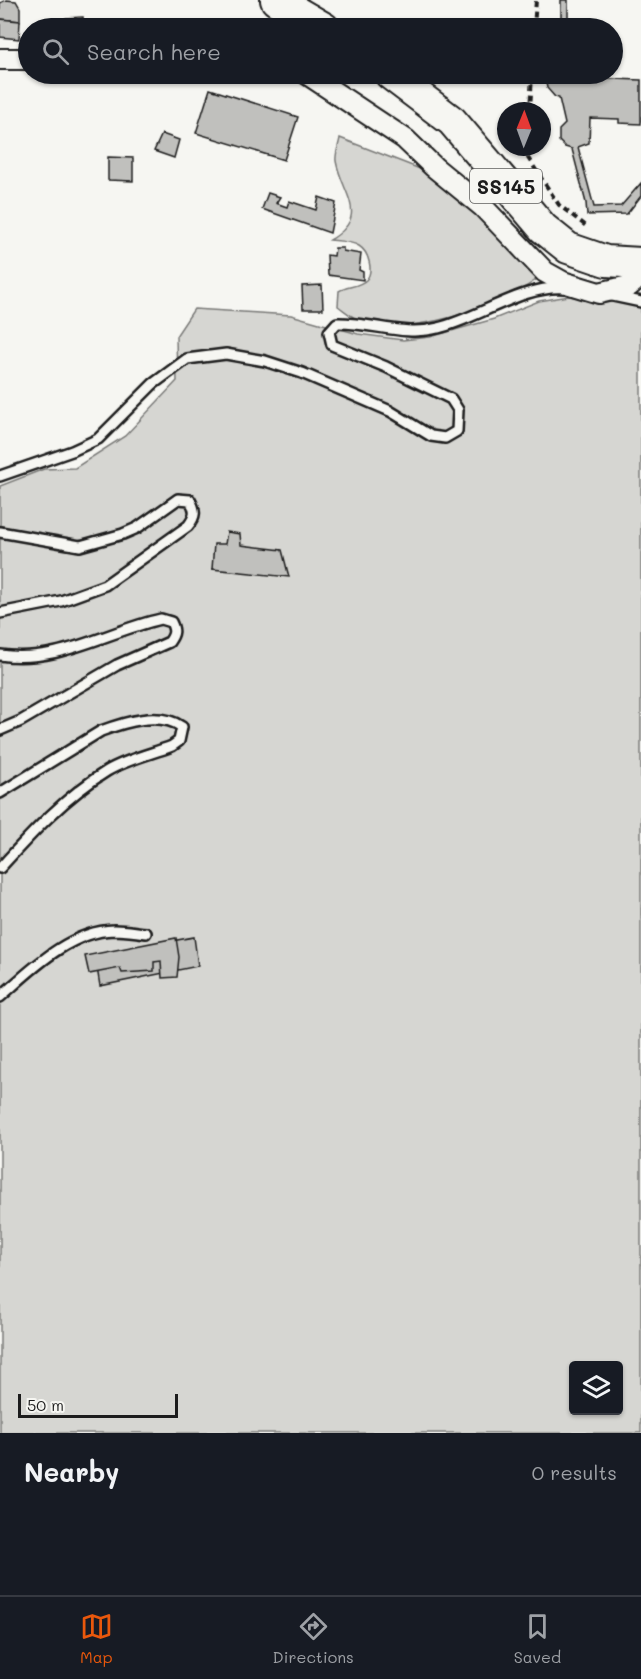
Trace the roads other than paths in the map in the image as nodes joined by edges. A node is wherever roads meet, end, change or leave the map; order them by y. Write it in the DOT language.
graph roads {
  1 [pos="276,0"];
  2 [pos="307,18"];
  3 [pos="0,59"];
  4 [pos="18,59"];
  5 [pos="322,84"];
  6 [pos="403,84"];
  7 [pos="641,263"];
  8 [pos="641,276"];
  9 [pos="599,292"];
  10 [pos="641,302"];
  11 [pos="0,476"];
  12 [pos="0,532"];
  13 [pos="0,613"];
  14 [pos="0,655"];
  15 [pos="0,730"];
  16 [pos="0,793"];
  17 [pos="0,868"];
  18 [pos="146,933"];
  19 [pos="0,997"];
  1 -- 2 [label="main road"];
  3 -- 4 [label="street"];
  5 -- 9 [label="street"];
  6 -- 7 [label="main road, SS145"];
  8 -- 9 [label="street"];
  9 -- 10 [label="lane"];
  9 -- 11 [label="lane"];
  12 -- 13 [label="lane"];
  14 -- 15 [label="lane"];
  16 -- 17 [label="lane"];
  18 -- 19 [label="lane"];
}
